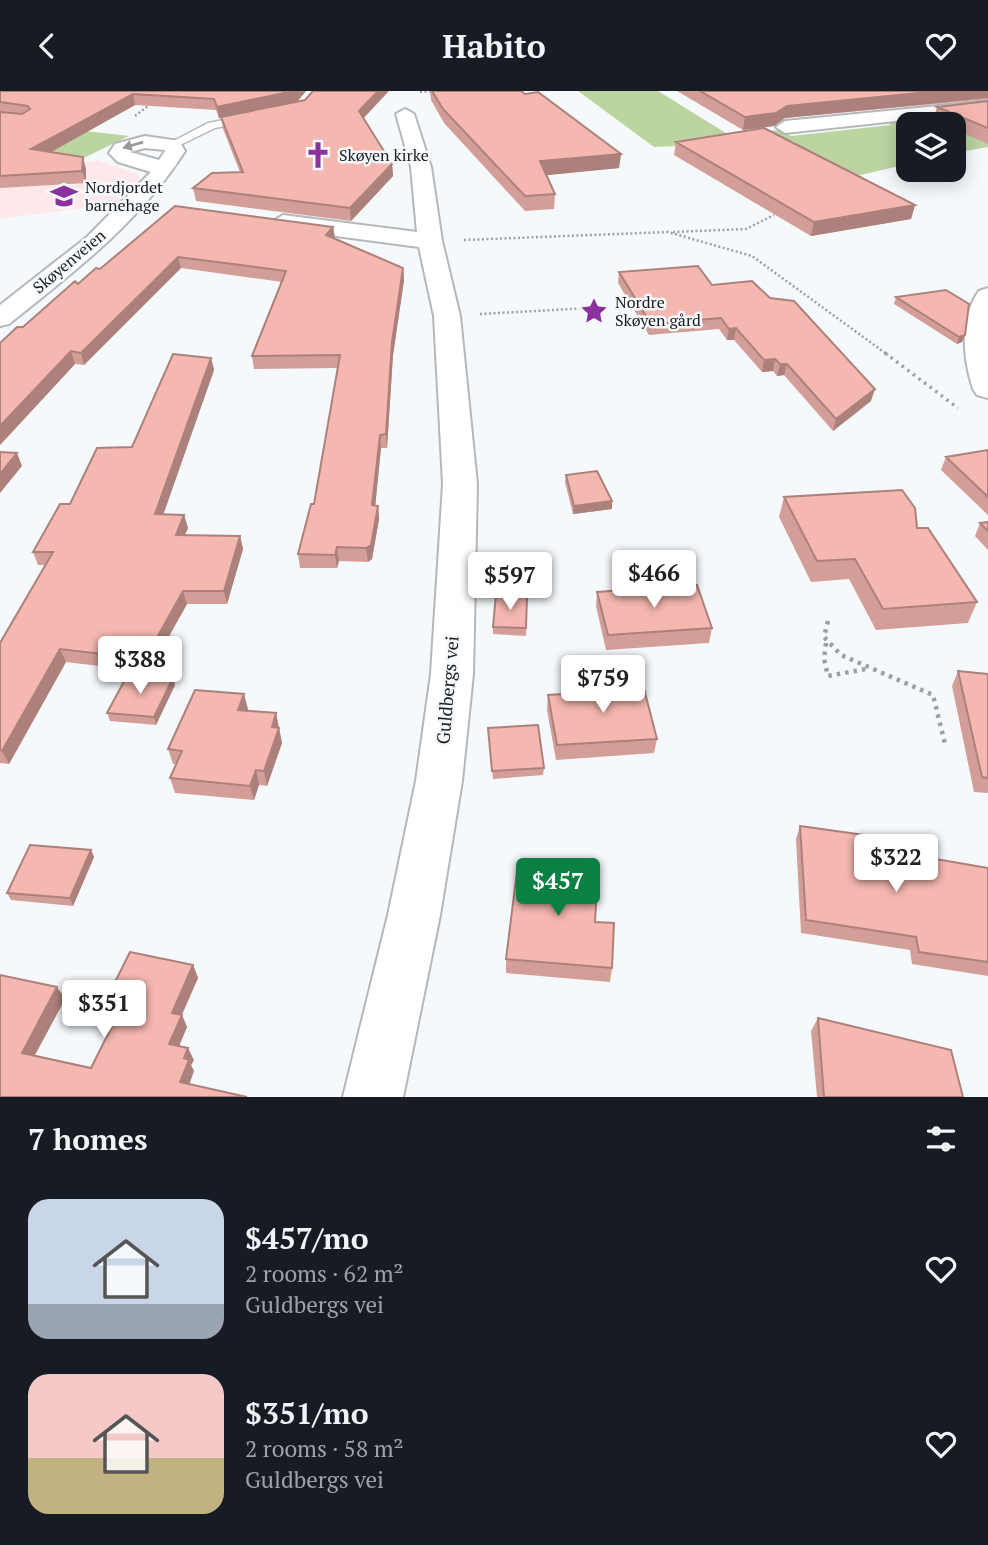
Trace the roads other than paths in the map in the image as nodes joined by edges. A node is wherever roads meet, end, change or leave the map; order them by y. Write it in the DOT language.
graph roads {
  1 [pos="988,106"];
  2 [pos="405,114"];
  3 [pos="265,115"];
  4 [pos="785,127"];
  5 [pos="168,156"];
  6 [pos="139,203"];
  7 [pos="167,207"];
  8 [pos="264,219"];
  9 [pos="430,241"];
  10 [pos="988,296"];
  11 [pos="0,318"];
  12 [pos="988,389"];
  13 [pos="373,1097"];
  1 -- 4 [label="street"];
  2 -- 9 [label="street, Guldbergs vei"];
  3 -- 5 [label="lane"];
  5 -- 6 [label="street, Skøyenveien"];
  6 -- 7 [label="street"];
  6 -- 11 [label="street, Skøyenveien"];
  8 -- 9 [label="street"];
  9 -- 13 [label="street, Guldbergs vei"];
  10 -- 12 [label="street"];
}
